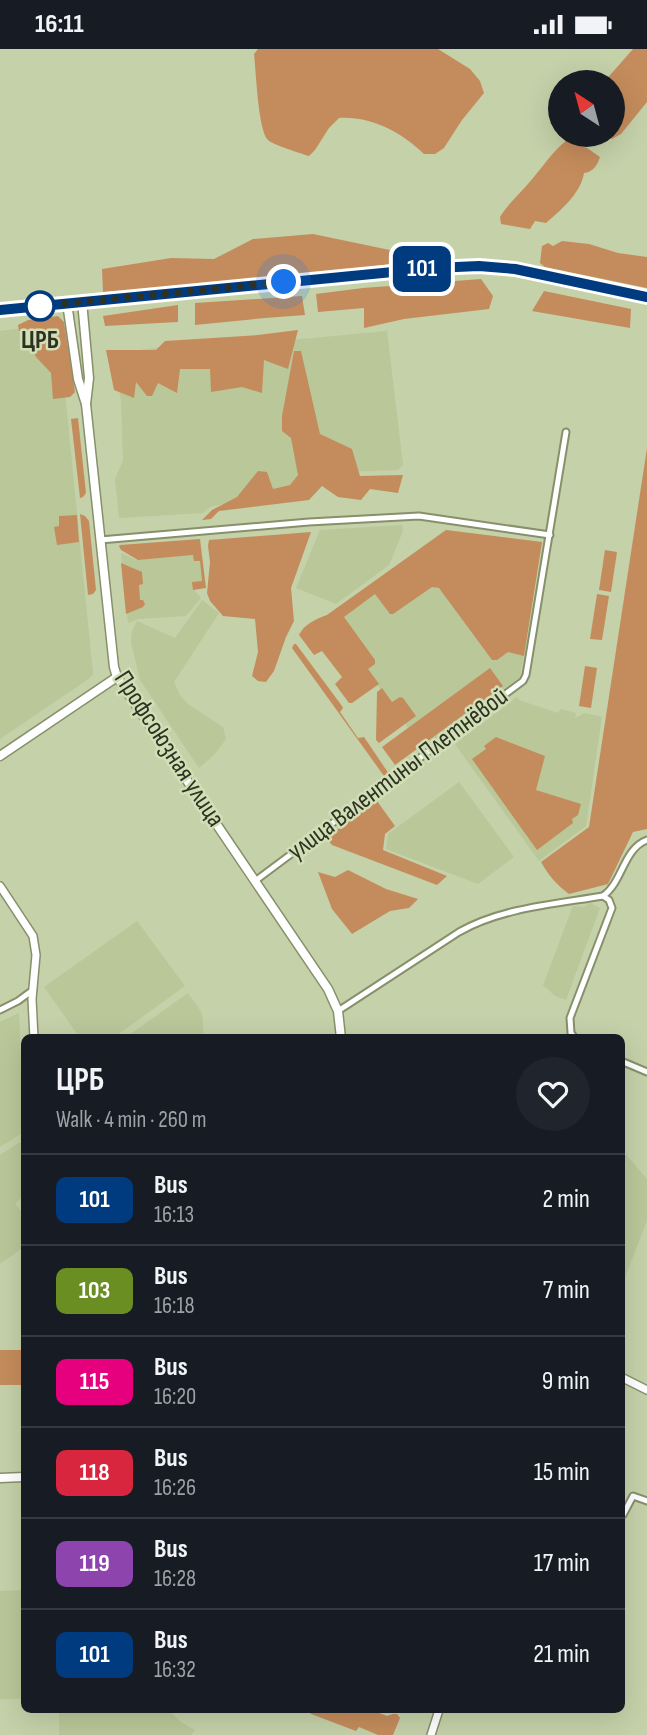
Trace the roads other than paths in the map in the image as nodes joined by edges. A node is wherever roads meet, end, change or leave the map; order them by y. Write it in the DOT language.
graph roads {
  1 [pos="647,297"];
  2 [pos="82,301"];
  3 [pos="67,303"];
  4 [pos="0,310"];
  5 [pos="86,404"];
  6 [pos="566,432"];
  7 [pos="550,535"];
  8 [pos="100,540"];
  9 [pos="117,677"];
  10 [pos="0,756"];
  11 [pos="647,840"];
  12 [pos="255,881"];
  13 [pos="0,886"];
  14 [pos="603,896"];
  15 [pos="33,990"];
  16 [pos="0,1010"];
  17 [pos="338,1011"];
  18 [pos="34,1034"];
  19 [pos="341,1034"];
  20 [pos="572,1034"];
  21 [pos="625,1063"];
  22 [pos="647,1072"];
  23 [pos="625,1379"];
  24 [pos="647,1390"];
  25 [pos="21,1477"];
  26 [pos="0,1478"];
  27 [pos="647,1501"];
  28 [pos="625,1511"];
  29 [pos="438,1713"];
  30 [pos="431,1735"];
  1 -- 2 [label="main road"];
  2 -- 3 [label="main road"];
  2 -- 5 [label="main road, Профсоюзная улица"];
  3 -- 4 [label="main road"];
  3 -- 5 [label="main road"];
  5 -- 8 [label="main road, Профсоюзная улица"];
  6 -- 7 [label="street, улица Валентины Плетнёвой"];
  7 -- 8 [label="street"];
  7 -- 12 [label="street, улица Валентины Плетнёвой"];
  8 -- 9 [label="main road, Профсоюзная улица"];
  9 -- 10 [label="main road"];
  9 -- 12 [label="main road, Профсоюзная улица"];
  11 -- 14 [label="street"];
  12 -- 17 [label="main road, Профсоюзная улица"];
  13 -- 15 [label="street"];
  14 -- 17 [label="street"];
  14 -- 20 [label="street"];
  15 -- 16 [label="street"];
  15 -- 18 [label="street"];
  17 -- 19 [label="main road, Профсоюзная улица"];
  21 -- 22 [label="street"];
  23 -- 24 [label="street"];
  25 -- 26 [label="main road"];
  27 -- 28 [label="street"];
  29 -- 30 [label="street"];
}
